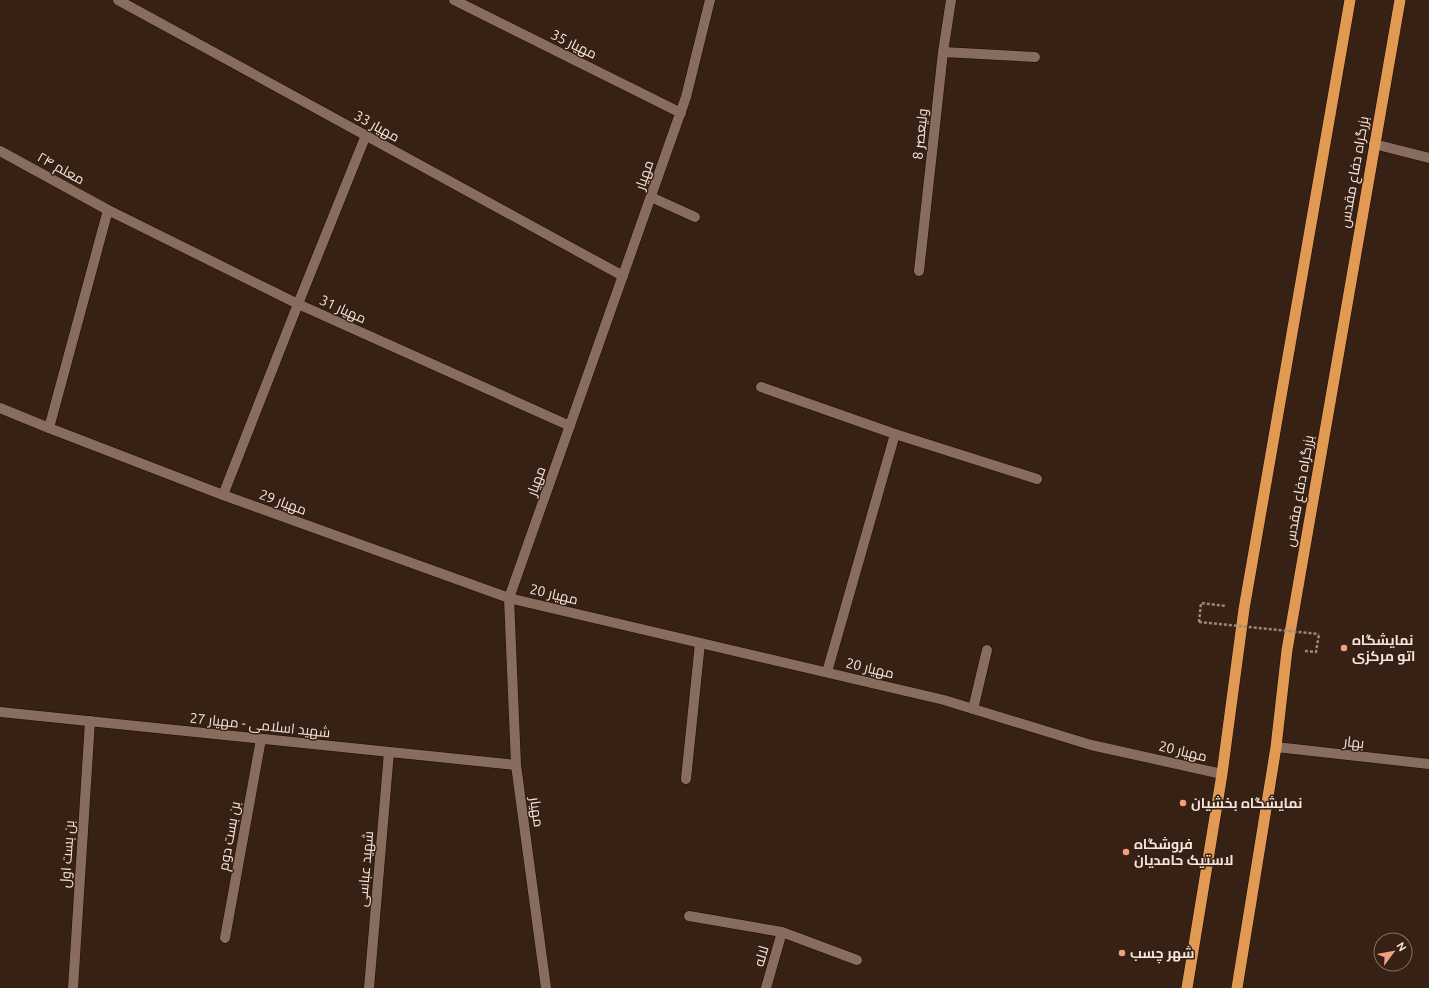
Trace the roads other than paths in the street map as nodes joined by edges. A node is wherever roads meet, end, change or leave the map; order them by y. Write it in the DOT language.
graph roads {
  1 [pos="118,0"];
  2 [pos="454,0"];
  3 [pos="710,0"];
  4 [pos="951,0"];
  5 [pos="1350,0"];
  6 [pos="1400,0"];
  7 [pos="943,52"];
  8 [pos="1035,57"];
  9 [pos="681,113"];
  10 [pos="366,135"];
  11 [pos="1374,144"];
  12 [pos="0,151"];
  13 [pos="1429,158"];
  14 [pos="651,197"];
  15 [pos="108,210"];
  16 [pos="695,217"];
  17 [pos="920,272"];
  18 [pos="623,276"];
  19 [pos="298,304"];
  20 [pos="761,387"];
  21 [pos="0,408"];
  22 [pos="570,426"];
  23 [pos="49,428"];
  24 [pos="895,434"];
  25 [pos="1037,479"];
  26 [pos="223,495"];
  27 [pos="509,598"];
  28 [pos="700,643"];
  29 [pos="987,650"];
  30 [pos="827,672"];
  31 [pos="973,709"];
  32 [pos="0,712"];
  33 [pos="90,721"];
  34 [pos="261,739"];
  35 [pos="1276,747"];
  36 [pos="390,752"];
  37 [pos="1429,764"];
  38 [pos="516,765"];
  39 [pos="1222,774"];
  40 [pos="686,779"];
  41 [pos="689,916"];
  42 [pos="782,932"];
  43 [pos="225,938"];
  44 [pos="857,960"];
  45 [pos="73,988"];
  46 [pos="369,988"];
  47 [pos="546,988"];
  48 [pos="766,988"];
  49 [pos="1187,988"];
  50 [pos="1237,988"];
  1 -- 10 [label="street, مهیار 33"];
  2 -- 9 [label="street, مهیار 35"];
  3 -- 9 [label="street, مهیار"];
  4 -- 7 [label="street, ولیعصر 8"];
  5 -- 39 [label="highway"];
  6 -- 11 [label="highway, بزرگراه دفاع مقدس"];
  7 -- 8 [label="street"];
  7 -- 17 [label="street, ولیعصر 8"];
  9 -- 14 [label="street, مهیار"];
  10 -- 18 [label="street, مهیار 33"];
  10 -- 19 [label="street"];
  11 -- 13 [label="street"];
  11 -- 35 [label="highway, بزرگراه دفاع مقدس"];
  12 -- 15 [label="street, معلم ۲۴"];
  14 -- 16 [label="street"];
  14 -- 18 [label="street, مهیار"];
  15 -- 19 [label="street, مهیار 31"];
  15 -- 23 [label="street"];
  18 -- 22 [label="street, مهیار"];
  19 -- 22 [label="street, مهیار 31"];
  19 -- 26 [label="street"];
  20 -- 24 [label="street"];
  21 -- 23 [label="street, مهیار 29"];
  22 -- 27 [label="street, مهیار"];
  23 -- 26 [label="street, مهیار 29"];
  24 -- 25 [label="street"];
  24 -- 30 [label="street"];
  26 -- 27 [label="street, مهیار 29"];
  27 -- 28 [label="street, مهیار 20"];
  27 -- 38 [label="street, مهیار"];
  28 -- 30 [label="street, مهیار 20"];
  28 -- 40 [label="street"];
  29 -- 31 [label="street"];
  30 -- 31 [label="street, مهیار 20"];
  31 -- 39 [label="street, مهیار 20"];
  32 -- 33 [label="street, شهید اسلامی - مهیار 27"];
  33 -- 34 [label="street, شهید اسلامی - مهیار 27"];
  33 -- 45 [label="street, بن بست اول"];
  34 -- 36 [label="street, شهید اسلامی - مهیار 27"];
  34 -- 43 [label="street, بن بست دوم"];
  35 -- 37 [label="street, بهار"];
  35 -- 50 [label="highway, بزرگراه دفاع مقدس"];
  36 -- 38 [label="street, شهید اسلامی - مهیار 27"];
  36 -- 46 [label="street, شهید عباسی"];
  38 -- 47 [label="street, مهیار"];
  39 -- 49 [label="highway"];
  41 -- 42 [label="street"];
  42 -- 44 [label="street"];
  42 -- 48 [label="street, لاله"];
}
